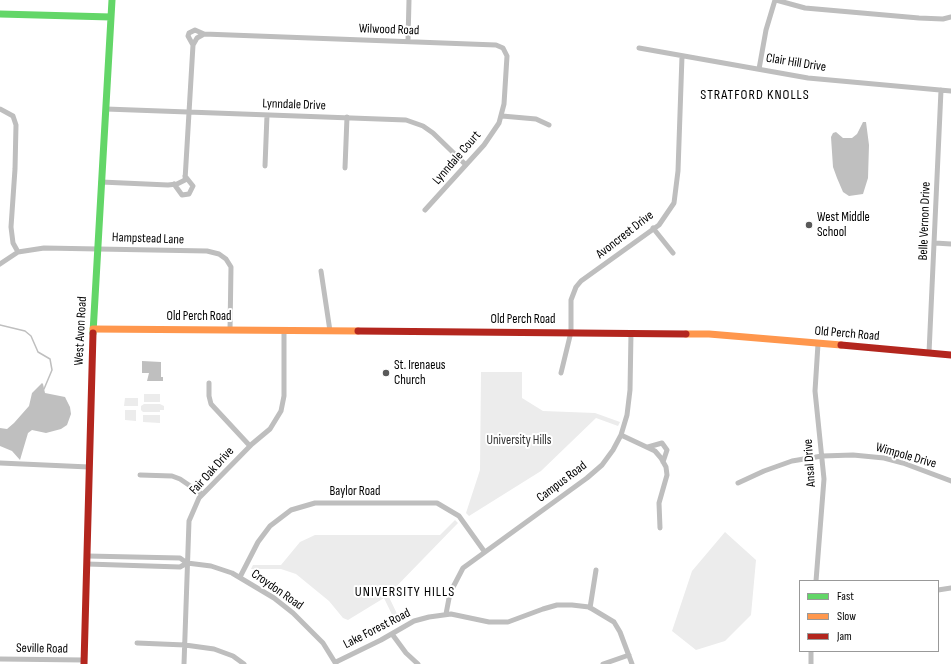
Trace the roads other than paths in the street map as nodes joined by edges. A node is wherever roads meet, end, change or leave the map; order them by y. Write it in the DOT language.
graph roads {
  1 [pos="112,0"];
  2 [pos="409,0"];
  3 [pos="776,0"];
  4 [pos="0,14"];
  5 [pos="111,17"];
  6 [pos="951,17"];
  7 [pos="204,34"];
  8 [pos="408,41"];
  9 [pos="193,45"];
  10 [pos="639,48"];
  11 [pos="682,56"];
  12 [pos="759,69"];
  13 [pos="941,90"];
  14 [pos="951,91"];
  15 [pos="0,109"];
  16 [pos="106,109"];
  17 [pos="190,112"];
  18 [pos="267,115"];
  19 [pos="502,116"];
  20 [pos="347,117"];
  21 [pos="549,125"];
  22 [pos="466,165"];
  23 [pos="265,166"];
  24 [pos="345,168"];
  25 [pos="185,176"];
  26 [pos="101,182"];
  27 [pos="174,184"];
  28 [pos="425,210"];
  29 [pos="653,228"];
  30 [pos="935,243"];
  31 [pos="951,244"];
  32 [pos="97,249"];
  33 [pos="18,252"];
  34 [pos="673,253"];
  35 [pos="0,264"];
  36 [pos="321,270"];
  37 [pos="93,329"];
  38 [pos="230,330"];
  39 [pos="284,330"];
  40 [pos="330,330"];
  41 [pos="571,332"];
  42 [pos="631,333"];
  43 [pos="818,344"];
  44 [pos="930,353"];
  45 [pos="951,355"];
  46 [pos="561,373"];
  47 [pos="209,383"];
  48 [pos="621,435"];
  49 [pos="250,446"];
  50 [pos="648,447"];
  51 [pos="822,456"];
  52 [pos="663,462"];
  53 [pos="0,463"];
  54 [pos="89,467"];
  55 [pos="140,476"];
  56 [pos="951,480"];
  57 [pos="738,483"];
  58 [pos="202,494"];
  59 [pos="660,528"];
  60 [pos="484,552"];
  61 [pos="87,556"];
  62 [pos="187,563"];
  63 [pos="87,564"];
  64 [pos="596,570"];
  65 [pos="240,577"];
  66 [pos="816,580"];
  67 [pos="951,588"];
  68 [pos="939,590"];
  69 [pos="590,608"];
  70 [pos="446,614"];
  71 [pos="392,634"];
  72 [pos="137,643"];
  73 [pos="185,645"];
  74 [pos="812,652"];
  75 [pos="629,656"];
  76 [pos="0,659"];
  77 [pos="84,662"];
  78 [pos="336,663"];
  79 [pos="184,664"];
  80 [pos="244,664"];
  81 [pos="418,664"];
  82 [pos="603,664"];
  83 [pos="632,664"];
  84 [pos="811,664"];
  1 -- 5 [label="street, West Avon Road"];
  2 -- 8 [label="street"];
  3 -- 6 [label="street"];
  3 -- 12 [label="street"];
  4 -- 5 [label="street"];
  5 -- 16 [label="street, West Avon Road"];
  7 -- 8 [label="street, Wilwood Road"];
  7 -- 9 [label="street"];
  7 -- 9 [label="street, Wilwood Road"];
  8 -- 19 [label="street, Wilwood Road"];
  9 -- 17 [label="street, Wilwood Road"];
  10 -- 11 [label="street, Clair Hill Drive"];
  11 -- 12 [label="street, Clair Hill Drive"];
  11 -- 29 [label="street, Avoncrest Drive"];
  12 -- 13 [label="street, Clair Hill Drive"];
  13 -- 14 [label="street, Clair Hill Drive"];
  13 -- 30 [label="street, Belle Vernon Drive"];
  15 -- 33 [label="street"];
  16 -- 17 [label="street, Lynndale Drive"];
  16 -- 26 [label="street, West Avon Road"];
  17 -- 18 [label="street, Lynndale Drive"];
  17 -- 25 [label="street, Wilwood Road"];
  18 -- 20 [label="street, Lynndale Drive"];
  18 -- 23 [label="street"];
  19 -- 21 [label="street"];
  19 -- 22 [label="street, Lynndale Court"];
  20 -- 22 [label="street, Lynndale Drive"];
  20 -- 24 [label="street"];
  22 -- 28 [label="street, Lynndale Court"];
  25 -- 27 [label="street"];
  25 -- 27 [label="street, Wilwood Road"];
  26 -- 27 [label="street"];
  26 -- 32 [label="street, West Avon Road"];
  29 -- 34 [label="street"];
  29 -- 41 [label="street, Avoncrest Drive"];
  30 -- 31 [label="street"];
  30 -- 44 [label="street, Belle Vernon Drive"];
  32 -- 33 [label="street, Hampstead Lane"];
  32 -- 37 [label="street, West Avon Road"];
  32 -- 38 [label="street, Hampstead Lane"];
  33 -- 35 [label="street, Hampstead Lane"];
  36 -- 40 [label="street"];
  37 -- 38 [label="street, Old Perch Road"];
  37 -- 54 [label="street, West Avon Road"];
  38 -- 39 [label="street, Old Perch Road"];
  39 -- 40 [label="street, Old Perch Road"];
  39 -- 49 [label="street, Fair Oak Drive"];
  40 -- 41 [label="street, Old Perch Road"];
  41 -- 42 [label="street, Old Perch Road"];
  41 -- 46 [label="street, Avoncrest Drive"];
  42 -- 43 [label="street, Old Perch Road"];
  42 -- 48 [label="street, Campus Road"];
  43 -- 44 [label="street, Old Perch Road"];
  43 -- 51 [label="street, Ansal Drive"];
  44 -- 45 [label="street, Old Perch Road"];
  47 -- 49 [label="street"];
  48 -- 50 [label="street"];
  48 -- 60 [label="street, Campus Road"];
  49 -- 58 [label="street, Fair Oak Drive"];
  50 -- 52 [label="street"];
  50 -- 52 [label="street"];
  51 -- 56 [label="street, Wimpole Drive"];
  51 -- 57 [label="street, Wimpole Drive"];
  51 -- 66 [label="street, Ansal Drive"];
  52 -- 59 [label="street"];
  53 -- 54 [label="street"];
  54 -- 61 [label="street, West Avon Road"];
  55 -- 58 [label="street"];
  58 -- 62 [label="street, Fair Oak Drive"];
  60 -- 65 [label="street, Baylor Road"];
  60 -- 70 [label="street, Campus Road"];
  61 -- 62 [label="street, Croydon Road"];
  61 -- 63 [label="street, West Avon Road"];
  62 -- 63 [label="street, Croydon Road"];
  62 -- 65 [label="street, Croydon Road"];
  62 -- 73 [label="street, Fair Oak Drive"];
  63 -- 77 [label="street, West Avon Road"];
  64 -- 69 [label="street"];
  65 -- 78 [label="street, Croydon Road"];
  67 -- 68 [label="street"];
  69 -- 70 [label="street, Lake Forest Road"];
  69 -- 75 [label="street, Lake Forest Road"];
  70 -- 71 [label="street, Lake Forest Road"];
  71 -- 78 [label="street, Lake Forest Road"];
  71 -- 81 [label="street"];
  72 -- 73 [label="street"];
  73 -- 79 [label="street, Fair Oak Drive"];
  73 -- 80 [label="street"];
  74 -- 84 [label="street"];
  75 -- 82 [label="street"];
  75 -- 83 [label="street, Lake Forest Road"];
  76 -- 77 [label="street, Seville Road"];
}
